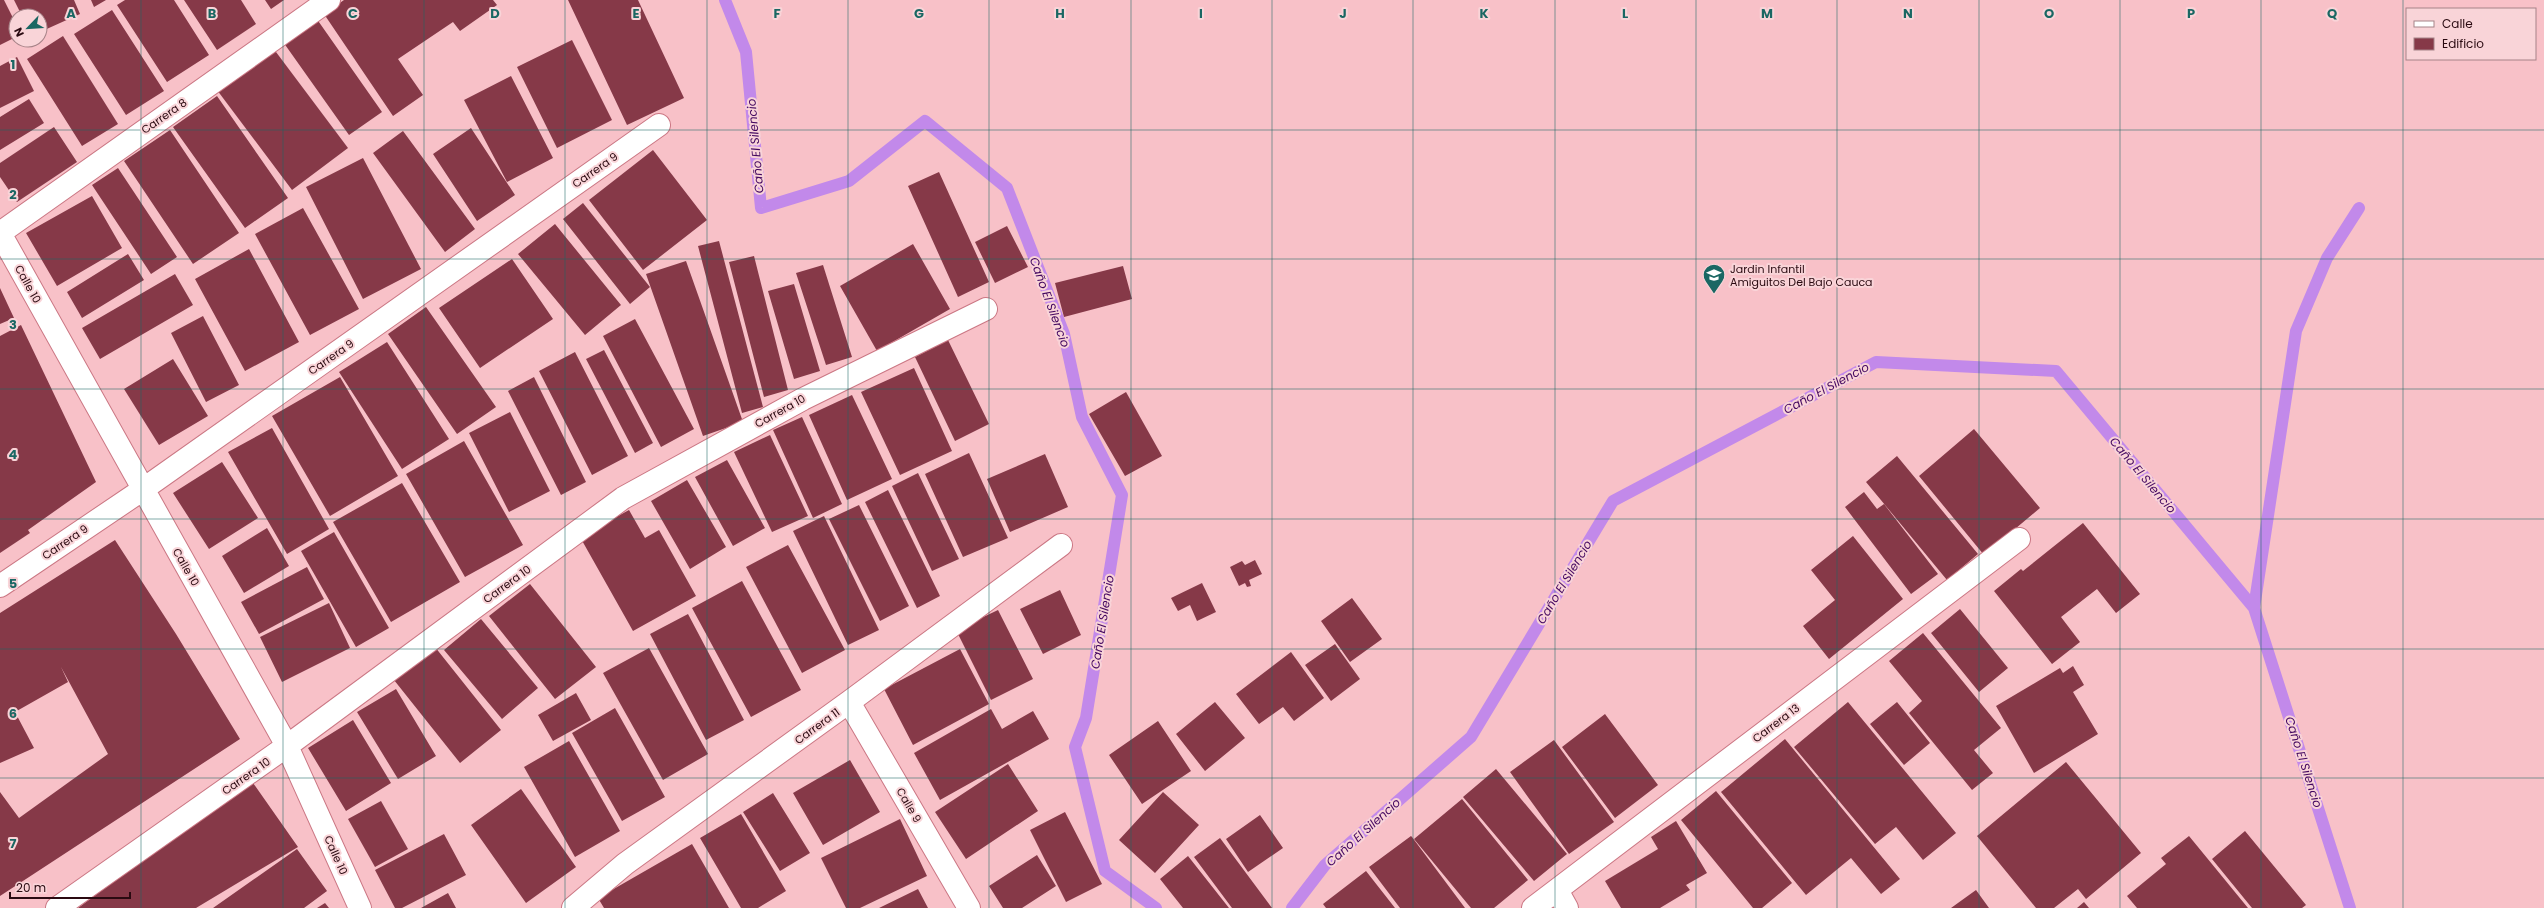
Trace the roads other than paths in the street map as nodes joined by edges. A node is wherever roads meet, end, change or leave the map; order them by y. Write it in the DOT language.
graph roads {
  1 [pos="329,0"];
  2 [pos="659,125"];
  3 [pos="0,233"];
  4 [pos="986,309"];
  5 [pos="142,490"];
  6 [pos="2019,539"];
  7 [pos="1061,545"];
  8 [pos="0,586"];
  9 [pos="849,702"];
  10 [pos="287,746"];
  11 [pos="1562,899"];
  12 [pos="57,908"];
  13 [pos="360,908"];
  14 [pos="573,908"];
  15 [pos="968,908"];
  16 [pos="1533,908"];
  1 -- 3 [label="street, Carrera 8"];
  2 -- 5 [label="street, Carrera 9"];
  3 -- 5 [label="street, Calle 10"];
  4 -- 10 [label="street, Carrera 10"];
  5 -- 8 [label="street, Carrera 9"];
  5 -- 10 [label="street, Calle 10"];
  6 -- 11 [label="street, Carrera 13"];
  7 -- 9 [label="street, Carrera 11"];
  9 -- 14 [label="street, Carrera 11"];
  9 -- 15 [label="street, Calle 9"];
  10 -- 12 [label="street, Carrera 10"];
  10 -- 13 [label="street, Calle 10"];
  11 -- 16 [label="street, Carrera 13"];
}
